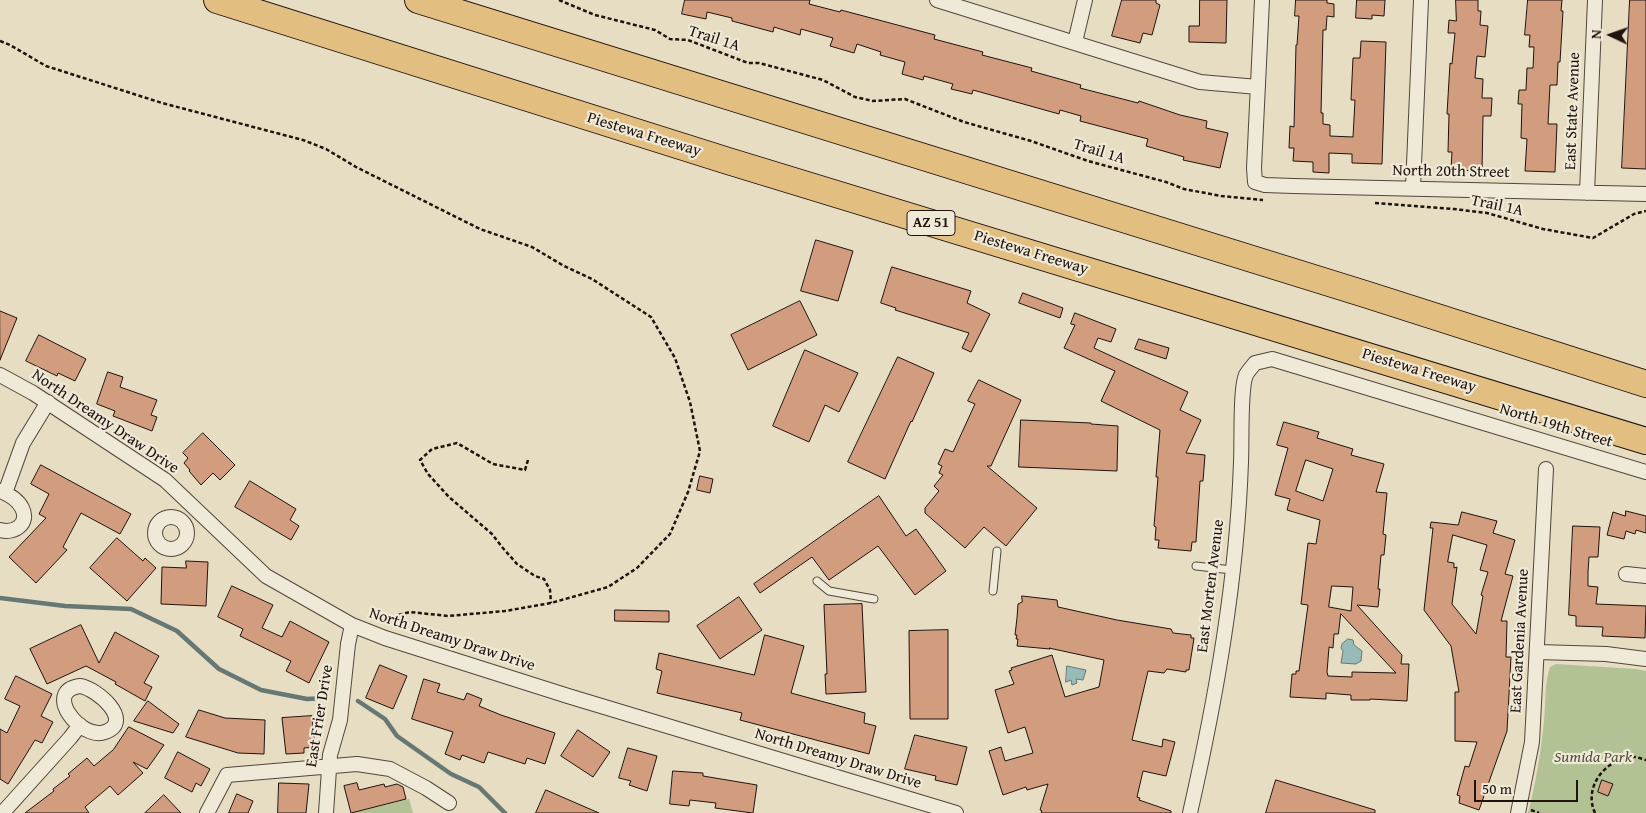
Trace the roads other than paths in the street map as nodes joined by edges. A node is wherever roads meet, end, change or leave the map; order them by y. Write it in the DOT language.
graph roads {
  1 [pos="217,0"];
  2 [pos="418,0"];
  3 [pos="937,0"];
  4 [pos="1085,0"];
  5 [pos="1262,0"];
  6 [pos="1421,0"];
  7 [pos="1595,0"];
  8 [pos="1074,42"];
  9 [pos="1258,87"];
  10 [pos="1413,188"];
  11 [pos="1587,193"];
  12 [pos="1646,194"];
  13 [pos="1255,363"];
  14 [pos="0,375"];
  15 [pos="1646,384"];
  16 [pos="48,402"];
  17 [pos="1646,441"];
  18 [pos="1546,470"];
  19 [pos="1646,472"];
  20 [pos="2,492"];
  21 [pos="194,509"];
  22 [pos="182,520"];
  23 [pos="0,530"];
  24 [pos="997,551"];
  25 [pos="1196,566"];
  26 [pos="1232,570"];
  27 [pos="1626,574"];
  28 [pos="1646,576"];
  29 [pos="817,581"];
  30 [pos="993,591"];
  31 [pos="874,600"];
  32 [pos="352,625"];
  33 [pos="1538,652"];
  34 [pos="1646,659"];
  35 [pos="80,725"];
  36 [pos="329,766"];
  37 [pos="450,803"];
  38 [pos="5,809"];
  39 [pos="1525,811"];
  40 [pos="207,813"];
  41 [pos="326,813"];
  42 [pos="956,813"];
  43 [pos="1190,813"];
  1 -- 17 [label="highway, Piestewa Freeway / AZ 51"];
  2 -- 15 [label="highway"];
  3 -- 8 [label="street"];
  4 -- 8 [label="street"];
  5 -- 9 [label="street"];
  6 -- 10 [label="street"];
  7 -- 11 [label="street, East State Avenue"];
  8 -- 9 [label="street"];
  9 -- 10 [label="street, North 20th Street"];
  10 -- 11 [label="street, North 20th Street"];
  11 -- 12 [label="street, North 20th Street"];
  13 -- 19 [label="street, North 19th Street"];
  13 -- 26 [label="street, East Morten Avenue"];
  14 -- 16 [label="street, North Dreamy Draw Drive"];
  16 -- 20 [label="street"];
  16 -- 21 [label="street, North Dreamy Draw Drive"];
  18 -- 33 [label="street, East Gardenia Avenue"];
  20 -- 23 [label="street"];
  21 -- 22 [label="street"];
  21 -- 32 [label="street, North Dreamy Draw Drive"];
  24 -- 30 [label="lane"];
  25 -- 26 [label="lane"];
  26 -- 43 [label="street, East Morten Avenue"];
  27 -- 28 [label="street"];
  29 -- 31 [label="lane"];
  32 -- 36 [label="street, East Frier Drive"];
  32 -- 42 [label="street, North Dreamy Draw Drive"];
  33 -- 34 [label="street"];
  33 -- 39 [label="street, East Gardenia Avenue"];
  35 -- 38 [label="street"];
  36 -- 37 [label="street"];
  36 -- 40 [label="street"];
  36 -- 41 [label="street, East Frier Drive"];
}
